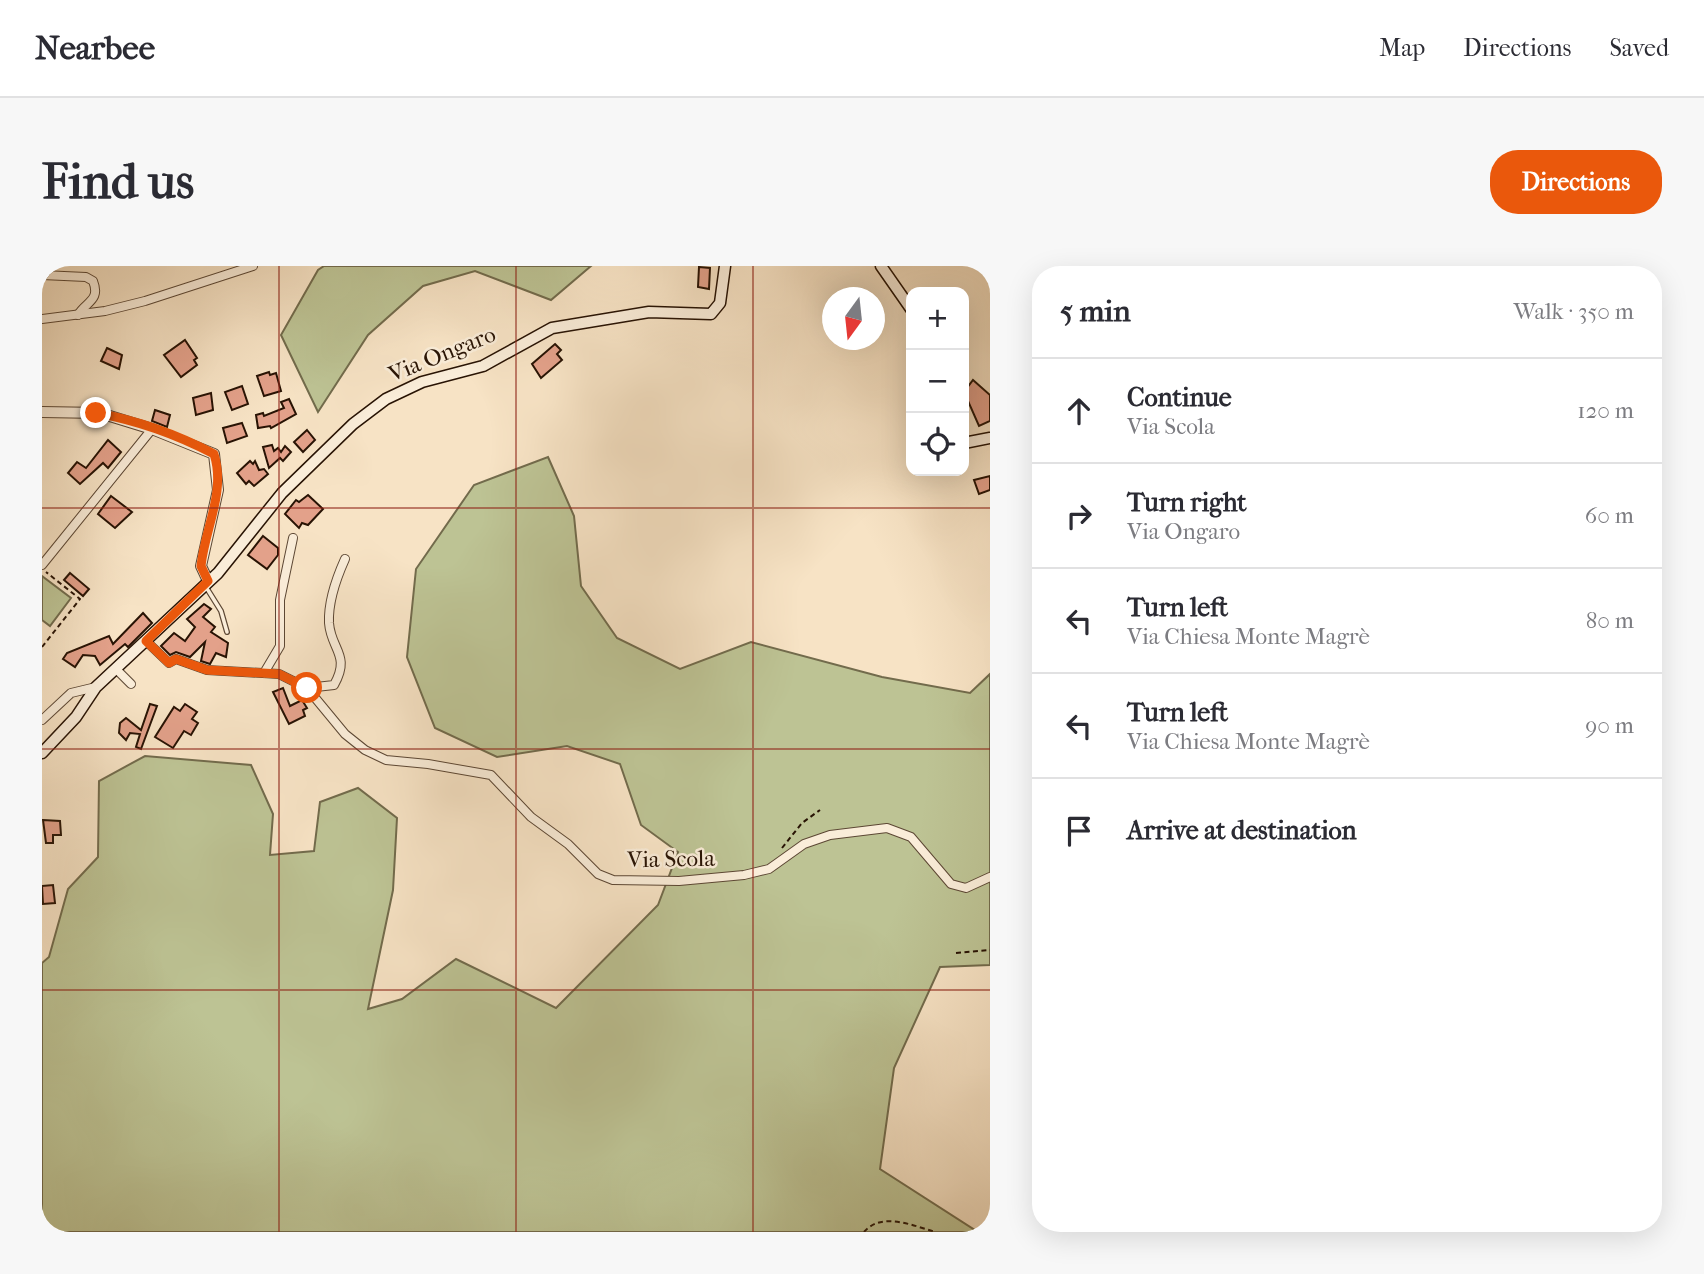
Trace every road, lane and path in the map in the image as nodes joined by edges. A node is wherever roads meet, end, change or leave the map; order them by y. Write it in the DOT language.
graph roads {
  1 [pos="253,266"];
  2 [pos="724,266"];
  3 [pos="881,266"];
  4 [pos="42,275"];
  5 [pos="906,302"];
  6 [pos="78,315"];
  7 [pos="42,319"];
  8 [pos="42,412"];
  9 [pos="152,429"];
  10 [pos="990,438"];
  11 [pos="969,442"];
  12 [pos="293,538"];
  13 [pos="345,559"];
  14 [pos="42,567"];
  15 [pos="206,583"];
  16 [pos="226,632"];
  17 [pos="146,641"];
  18 [pos="42,647"];
  19 [pos="117,669"];
  20 [pos="264,673"];
  21 [pos="131,684"];
  22 [pos="96,687"];
  23 [pos="307,688"];
  24 [pos="42,720"];
  25 [pos="42,753"];
  26 [pos="820,810"];
  27 [pos="778,854"];
  28 [pos="990,877"];
  29 [pos="990,950"];
  30 [pos="956,953"];
  31 [pos="864,1232"];
  32 [pos="936,1232"];
  1 -- 6 [label="street"];
  2 -- 15 [label="main road, Via Ongaro"];
  3 -- 5 [label="main road"];
  4 -- 6 [label="street"];
  6 -- 7 [label="street"];
  8 -- 9 [label="street"];
  9 -- 14 [label="street"];
  9 -- 15 [label="street"];
  10 -- 11 [label="main road"];
  12 -- 20 [label="street"];
  13 -- 23 [label="street"];
  14 -- 18 [label="path"];
  15 -- 16 [label="lane"];
  15 -- 17 [label="main road, Via Ongaro"];
  17 -- 19 [label="main road, Via Ongaro"];
  17 -- 20 [label="street, Via Scola"];
  19 -- 21 [label="street"];
  19 -- 22 [label="main road, Via Ongaro"];
  20 -- 23 [label="street, Via Scola"];
  22 -- 24 [label="street"];
  22 -- 25 [label="main road, Via Ongaro"];
  23 -- 28 [label="street, Via Scola"];
  26 -- 27 [label="path"];
  29 -- 30 [label="path"];
  31 -- 32 [label="path"];
}
